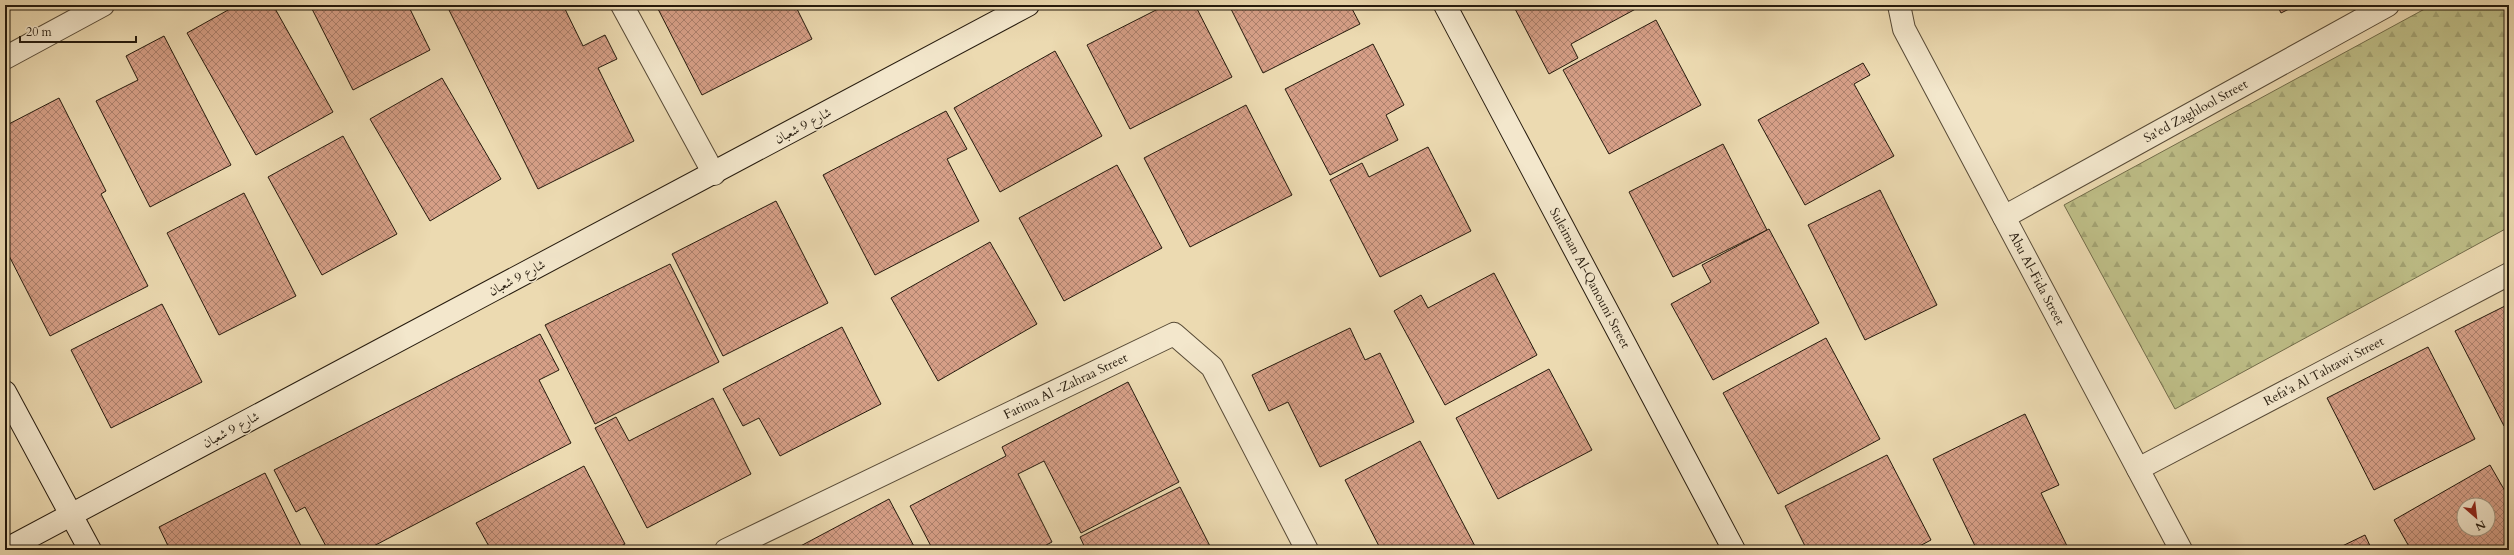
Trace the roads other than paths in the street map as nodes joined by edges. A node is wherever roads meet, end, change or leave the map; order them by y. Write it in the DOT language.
graph roads {
  1 [pos="103,5"];
  2 [pos="622,5"];
  3 [pos="1028,5"];
  4 [pos="1445,5"];
  5 [pos="1899,5"];
  6 [pos="2388,5"];
  7 [pos="5,58"];
  8 [pos="714,174"];
  9 [pos="2004,216"];
  10 [pos="2509,274"];
  11 [pos="5,392"];
  12 [pos="2138,469"];
  13 [pos="71,515"];
  14 [pos="5,550"];
  15 [pos="90,550"];
  16 [pos="726,550"];
  17 [pos="1307,550"];
  18 [pos="1734,550"];
  19 [pos="2181,550"];
  1 -- 7 [label="street"];
  2 -- 8 [label="street"];
  3 -- 8 [label="street, شارع 9 شعبان"];
  4 -- 18 [label="street, Suleiman Al-Qanouni Street"];
  5 -- 9 [label="street, Abu Al-Fida Street"];
  6 -- 9 [label="street, Sa'ed Zaghlool Street"];
  8 -- 13 [label="street, شارع 9 شعبان"];
  9 -- 12 [label="street, Abu Al-Fida Street"];
  10 -- 12 [label="street, Refa'a Al Tahtawi Street"];
  11 -- 13 [label="street"];
  12 -- 19 [label="street, Abu Al-Fida Street"];
  13 -- 14 [label="street, شارع 9 شعبان"];
  13 -- 15 [label="street"];
  16 -- 17 [label="street, Fatima Al -Zahraa Street"];
}
